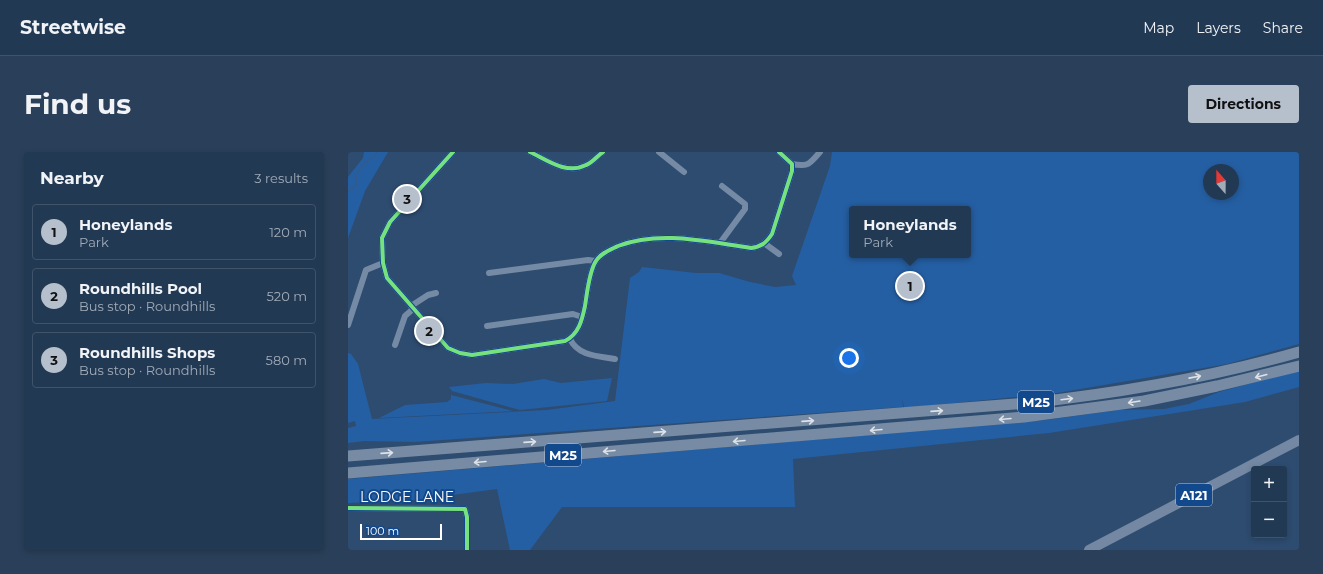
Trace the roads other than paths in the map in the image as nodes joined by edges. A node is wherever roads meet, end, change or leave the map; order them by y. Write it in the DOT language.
graph roads {
  1 [pos="453,152"];
  2 [pos="530,152"];
  3 [pos="603,152"];
  4 [pos="659,152"];
  5 [pos="779,152"];
  6 [pos="820,152"];
  7 [pos="792,164"];
  8 [pos="684,172"];
  9 [pos="722,186"];
  10 [pos="720,243"];
  11 [pos="764,243"];
  12 [pos="779,254"];
  13 [pos="596,261"];
  14 [pos="383,263"];
  15 [pos="489,273"];
  16 [pos="436,293"];
  17 [pos="412,308"];
  18 [pos="582,317"];
  19 [pos="348,325"];
  20 [pos="487,326"];
  21 [pos="570,339"];
  22 [pos="395,345"];
  23 [pos="1299,352"];
  24 [pos="615,359"];
  25 [pos="1299,366"];
  26 [pos="1299,440"];
  27 [pos="348,456"];
  28 [pos="348,473"];
  29 [pos="348,508"];
  30 [pos="467,550"];
  31 [pos="1088,550"];
  1 -- 14 [label="street"];
  2 -- 3 [label="street"];
  4 -- 8 [label="street"];
  5 -- 7 [label="street"];
  6 -- 7 [label="street"];
  7 -- 11 [label="street"];
  9 -- 10 [label="street"];
  10 -- 11 [label="street"];
  10 -- 13 [label="street"];
  11 -- 12 [label="street"];
  13 -- 15 [label="street"];
  13 -- 18 [label="street"];
  14 -- 17 [label="street"];
  14 -- 19 [label="street"];
  16 -- 17 [label="street"];
  17 -- 21 [label="street"];
  17 -- 22 [label="street"];
  18 -- 20 [label="street"];
  18 -- 21 [label="street"];
  21 -- 24 [label="street"];
  27 -- 23 [label="highway, M25, one-way"];
  25 -- 28 [label="highway, M25, one-way"];
  26 -- 31 [label="main road, A121"];
  29 -- 30 [label="street, LODGE LANE"];
}
